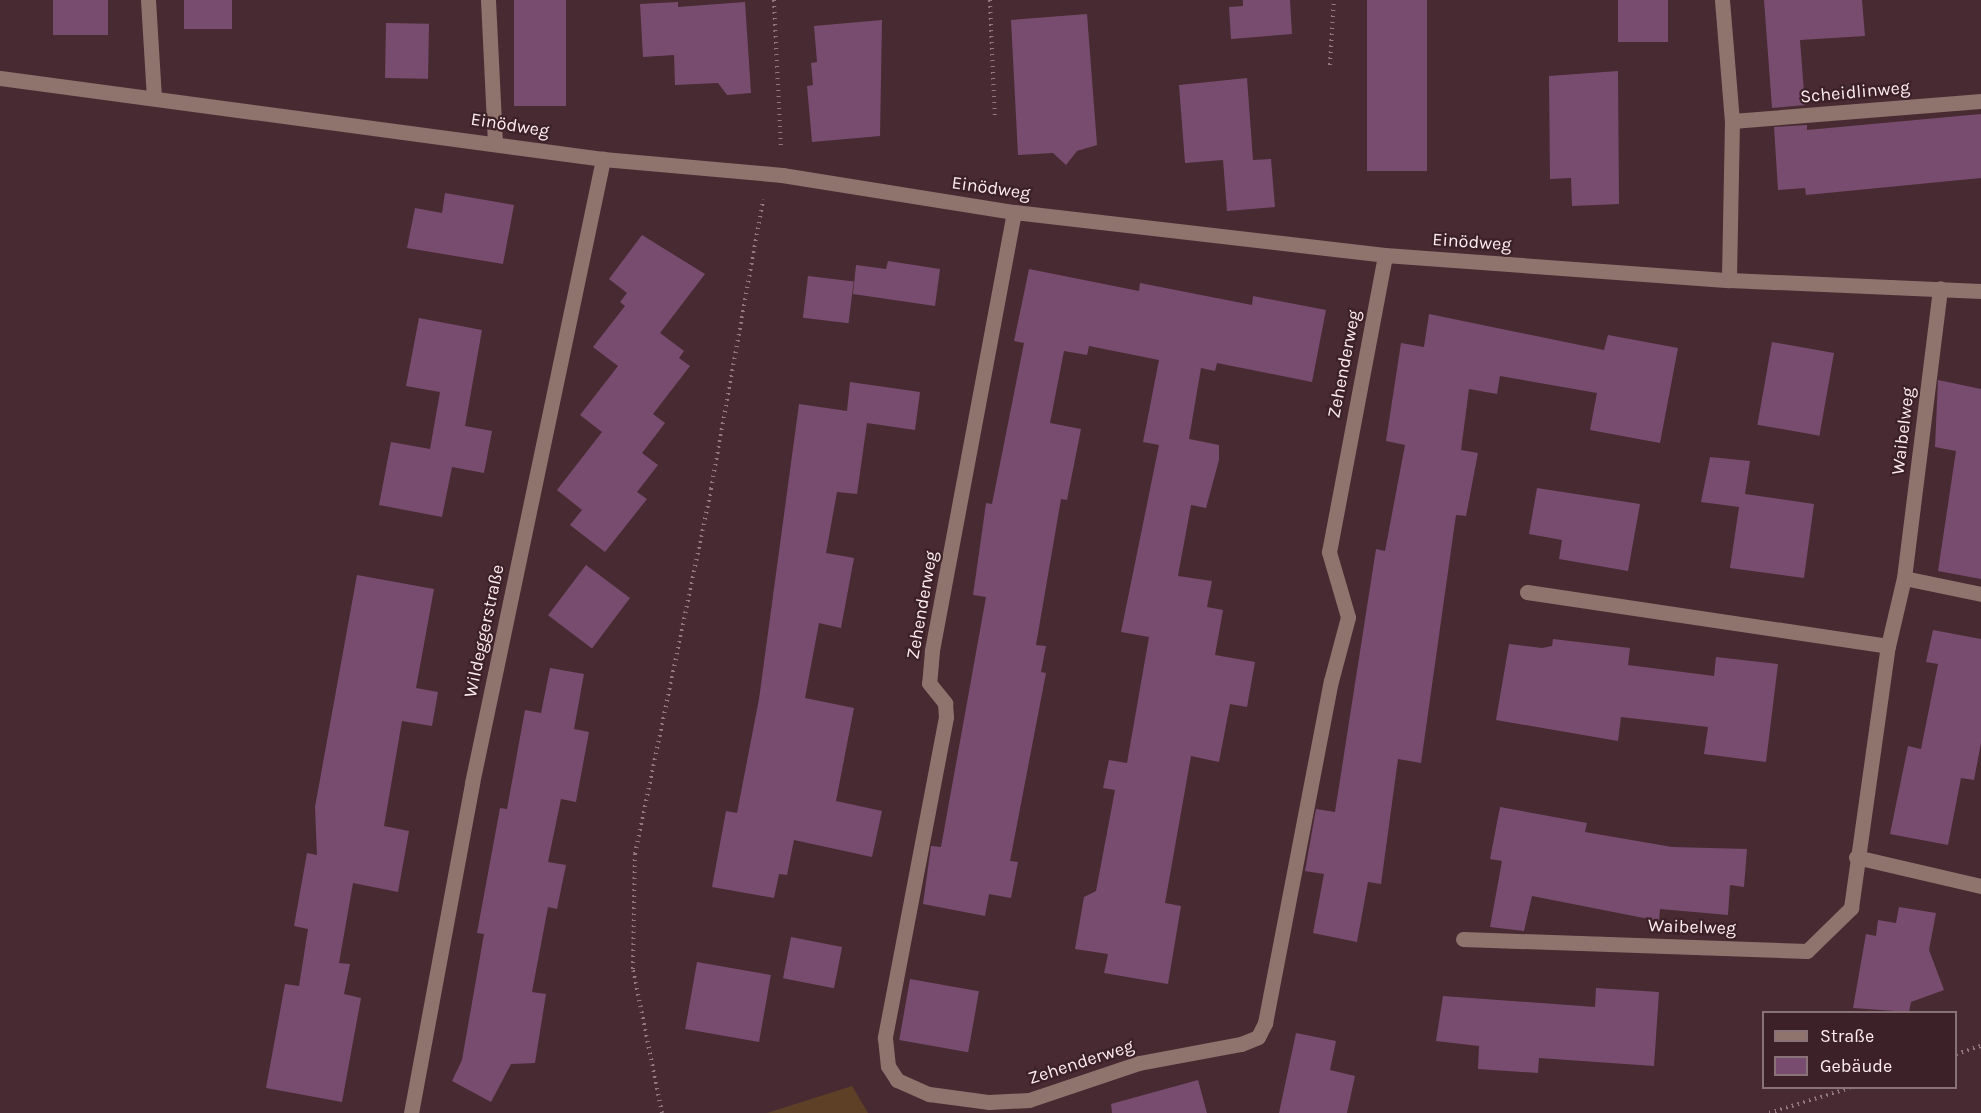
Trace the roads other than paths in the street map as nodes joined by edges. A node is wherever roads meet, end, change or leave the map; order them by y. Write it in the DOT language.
graph roads {
  1 [pos="148,0"];
  2 [pos="488,0"];
  3 [pos="1722,0"];
  4 [pos="0,78"];
  5 [pos="154,99"];
  6 [pos="1981,101"];
  7 [pos="1732,122"];
  8 [pos="495,142"];
  9 [pos="603,159"];
  10 [pos="1014,212"];
  11 [pos="1385,255"];
  12 [pos="1729,280"];
  13 [pos="1940,288"];
  14 [pos="1981,291"];
  15 [pos="1904,579"];
  16 [pos="1527,592"];
  17 [pos="1981,594"];
  18 [pos="1888,646"];
  19 [pos="1856,857"];
  20 [pos="1981,886"];
  21 [pos="1463,939"];
  22 [pos="411,1113"];
  1 -- 5 [label="street"];
  2 -- 8 [label="street"];
  3 -- 7 [label="street"];
  4 -- 5 [label="street, Einödweg"];
  5 -- 8 [label="street, Einödweg"];
  6 -- 7 [label="street, Scheidlinweg"];
  7 -- 12 [label="street"];
  8 -- 9 [label="street, Einödweg"];
  9 -- 10 [label="street, Einödweg"];
  9 -- 22 [label="street, Wildeggerstraße"];
  10 -- 11 [label="street, Einödweg"];
  10 -- 11 [label="street, Zehenderweg"];
  11 -- 12 [label="street, Einödweg"];
  12 -- 13 [label="street, Einödweg"];
  13 -- 14 [label="street, Einödweg"];
  13 -- 15 [label="street, Waibelweg"];
  15 -- 17 [label="street"];
  15 -- 18 [label="street, Waibelweg"];
  16 -- 18 [label="street"];
  18 -- 19 [label="street, Waibelweg"];
  19 -- 20 [label="street"];
  19 -- 21 [label="street, Waibelweg"];
}
